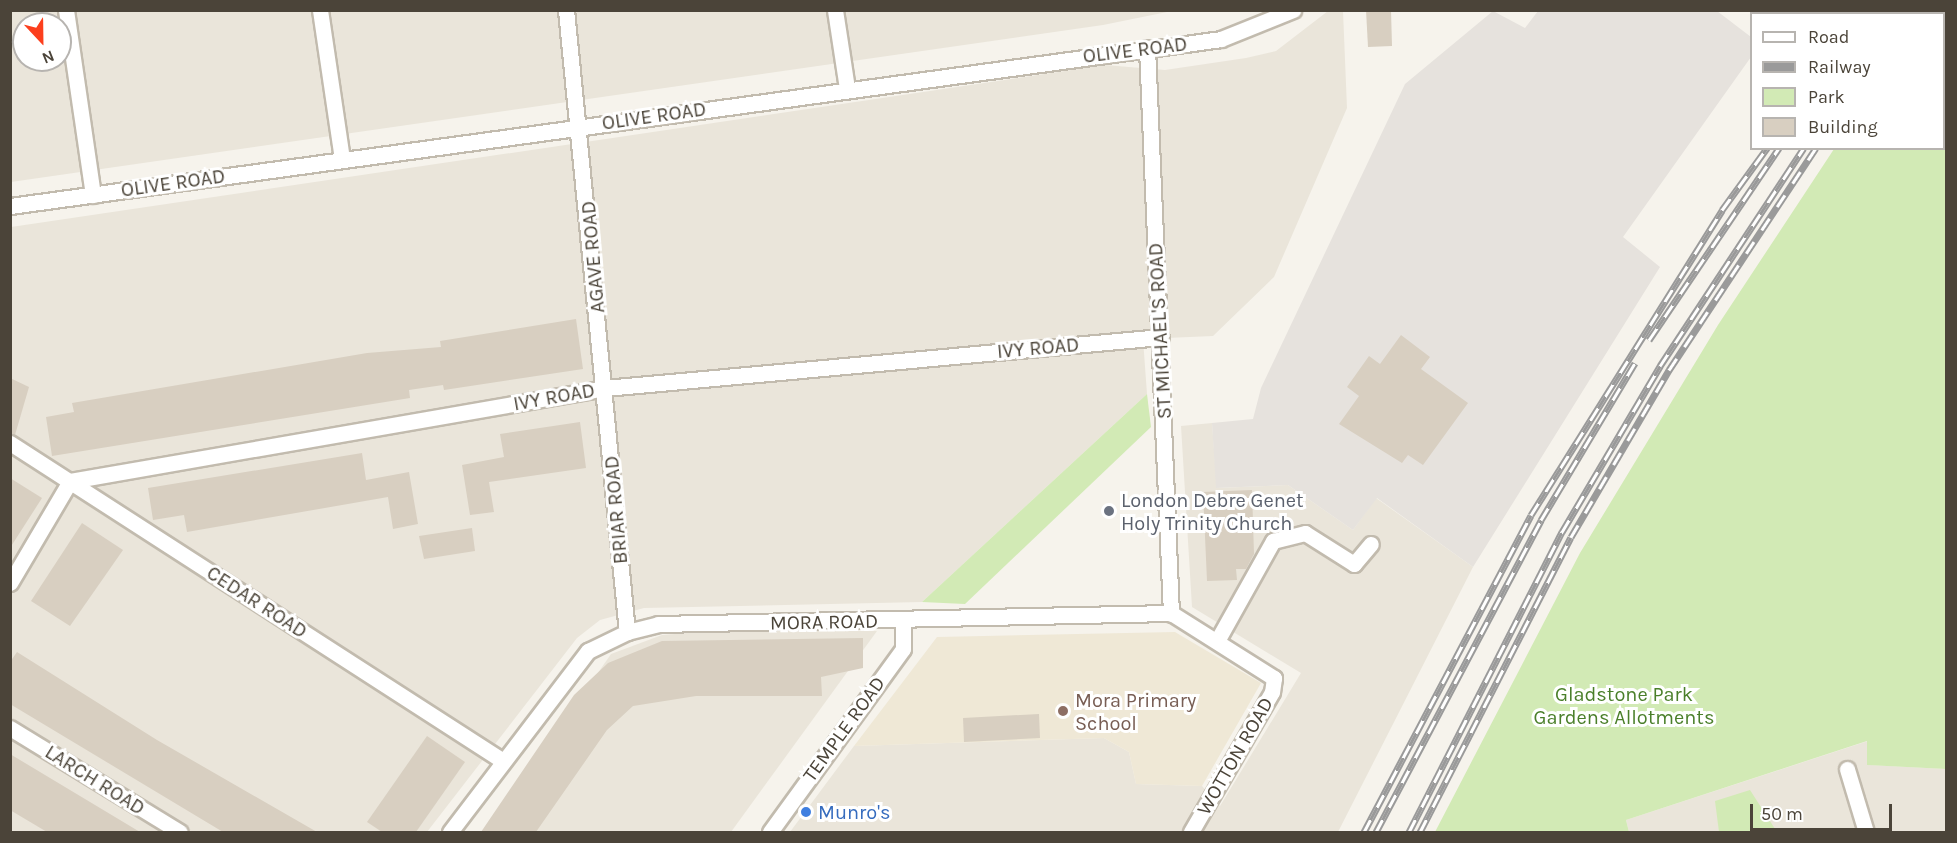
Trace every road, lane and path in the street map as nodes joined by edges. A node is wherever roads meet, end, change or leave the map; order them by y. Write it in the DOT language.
graph roads {
  1 [pos="66,10"];
  2 [pos="320,10"];
  3 [pos="566,10"];
  4 [pos="835,10"];
  5 [pos="1293,10"];
  6 [pos="1147,48"];
  7 [pos="847,88"];
  8 [pos="581,126"];
  9 [pos="342,159"];
  10 [pos="93,195"];
  11 [pos="10,206"];
  12 [pos="1161,337"];
  13 [pos="605,388"];
  14 [pos="10,443"];
  15 [pos="70,481"];
  16 [pos="1371,544"];
  17 [pos="10,582"];
  18 [pos="1171,613"];
  19 [pos="903,621"];
  20 [pos="627,632"];
  21 [pos="1217,641"];
  22 [pos="10,728"];
  23 [pos="503,761"];
  24 [pos="1847,769"];
  25 [pos="180,832"];
  26 [pos="450,832"];
  27 [pos="770,832"];
  28 [pos="1191,832"];
  29 [pos="1866,832"];
  1 -- 10 [label="street"];
  2 -- 9 [label="street"];
  3 -- 8 [label="street, AGAVE ROAD"];
  4 -- 7 [label="street"];
  5 -- 6 [label="street, OLIVE ROAD"];
  6 -- 7 [label="street, OLIVE ROAD"];
  6 -- 12 [label="street, ST MICHAEL'S ROAD"];
  7 -- 8 [label="street, OLIVE ROAD"];
  8 -- 9 [label="street, OLIVE ROAD"];
  8 -- 13 [label="street, AGAVE ROAD"];
  9 -- 10 [label="street, OLIVE ROAD"];
  10 -- 11 [label="street, OLIVE ROAD"];
  12 -- 13 [label="street, IVY ROAD"];
  12 -- 18 [label="street, ST MICHAEL'S ROAD"];
  13 -- 15 [label="street, IVY ROAD"];
  13 -- 20 [label="street, BRIAR ROAD"];
  14 -- 15 [label="street, CEDAR ROAD"];
  15 -- 17 [label="street"];
  15 -- 23 [label="street, CEDAR ROAD"];
  16 -- 21 [label="street"];
  18 -- 19 [label="street, MORA ROAD"];
  18 -- 21 [label="street"];
  19 -- 20 [label="street, MORA ROAD"];
  19 -- 27 [label="street, TEMPLE ROAD"];
  20 -- 23 [label="street, MORA ROAD"];
  21 -- 28 [label="street, WOTTON ROAD"];
  22 -- 25 [label="street, LARCH ROAD"];
  23 -- 26 [label="street, MORA ROAD"];
  24 -- 29 [label="street"];
}
